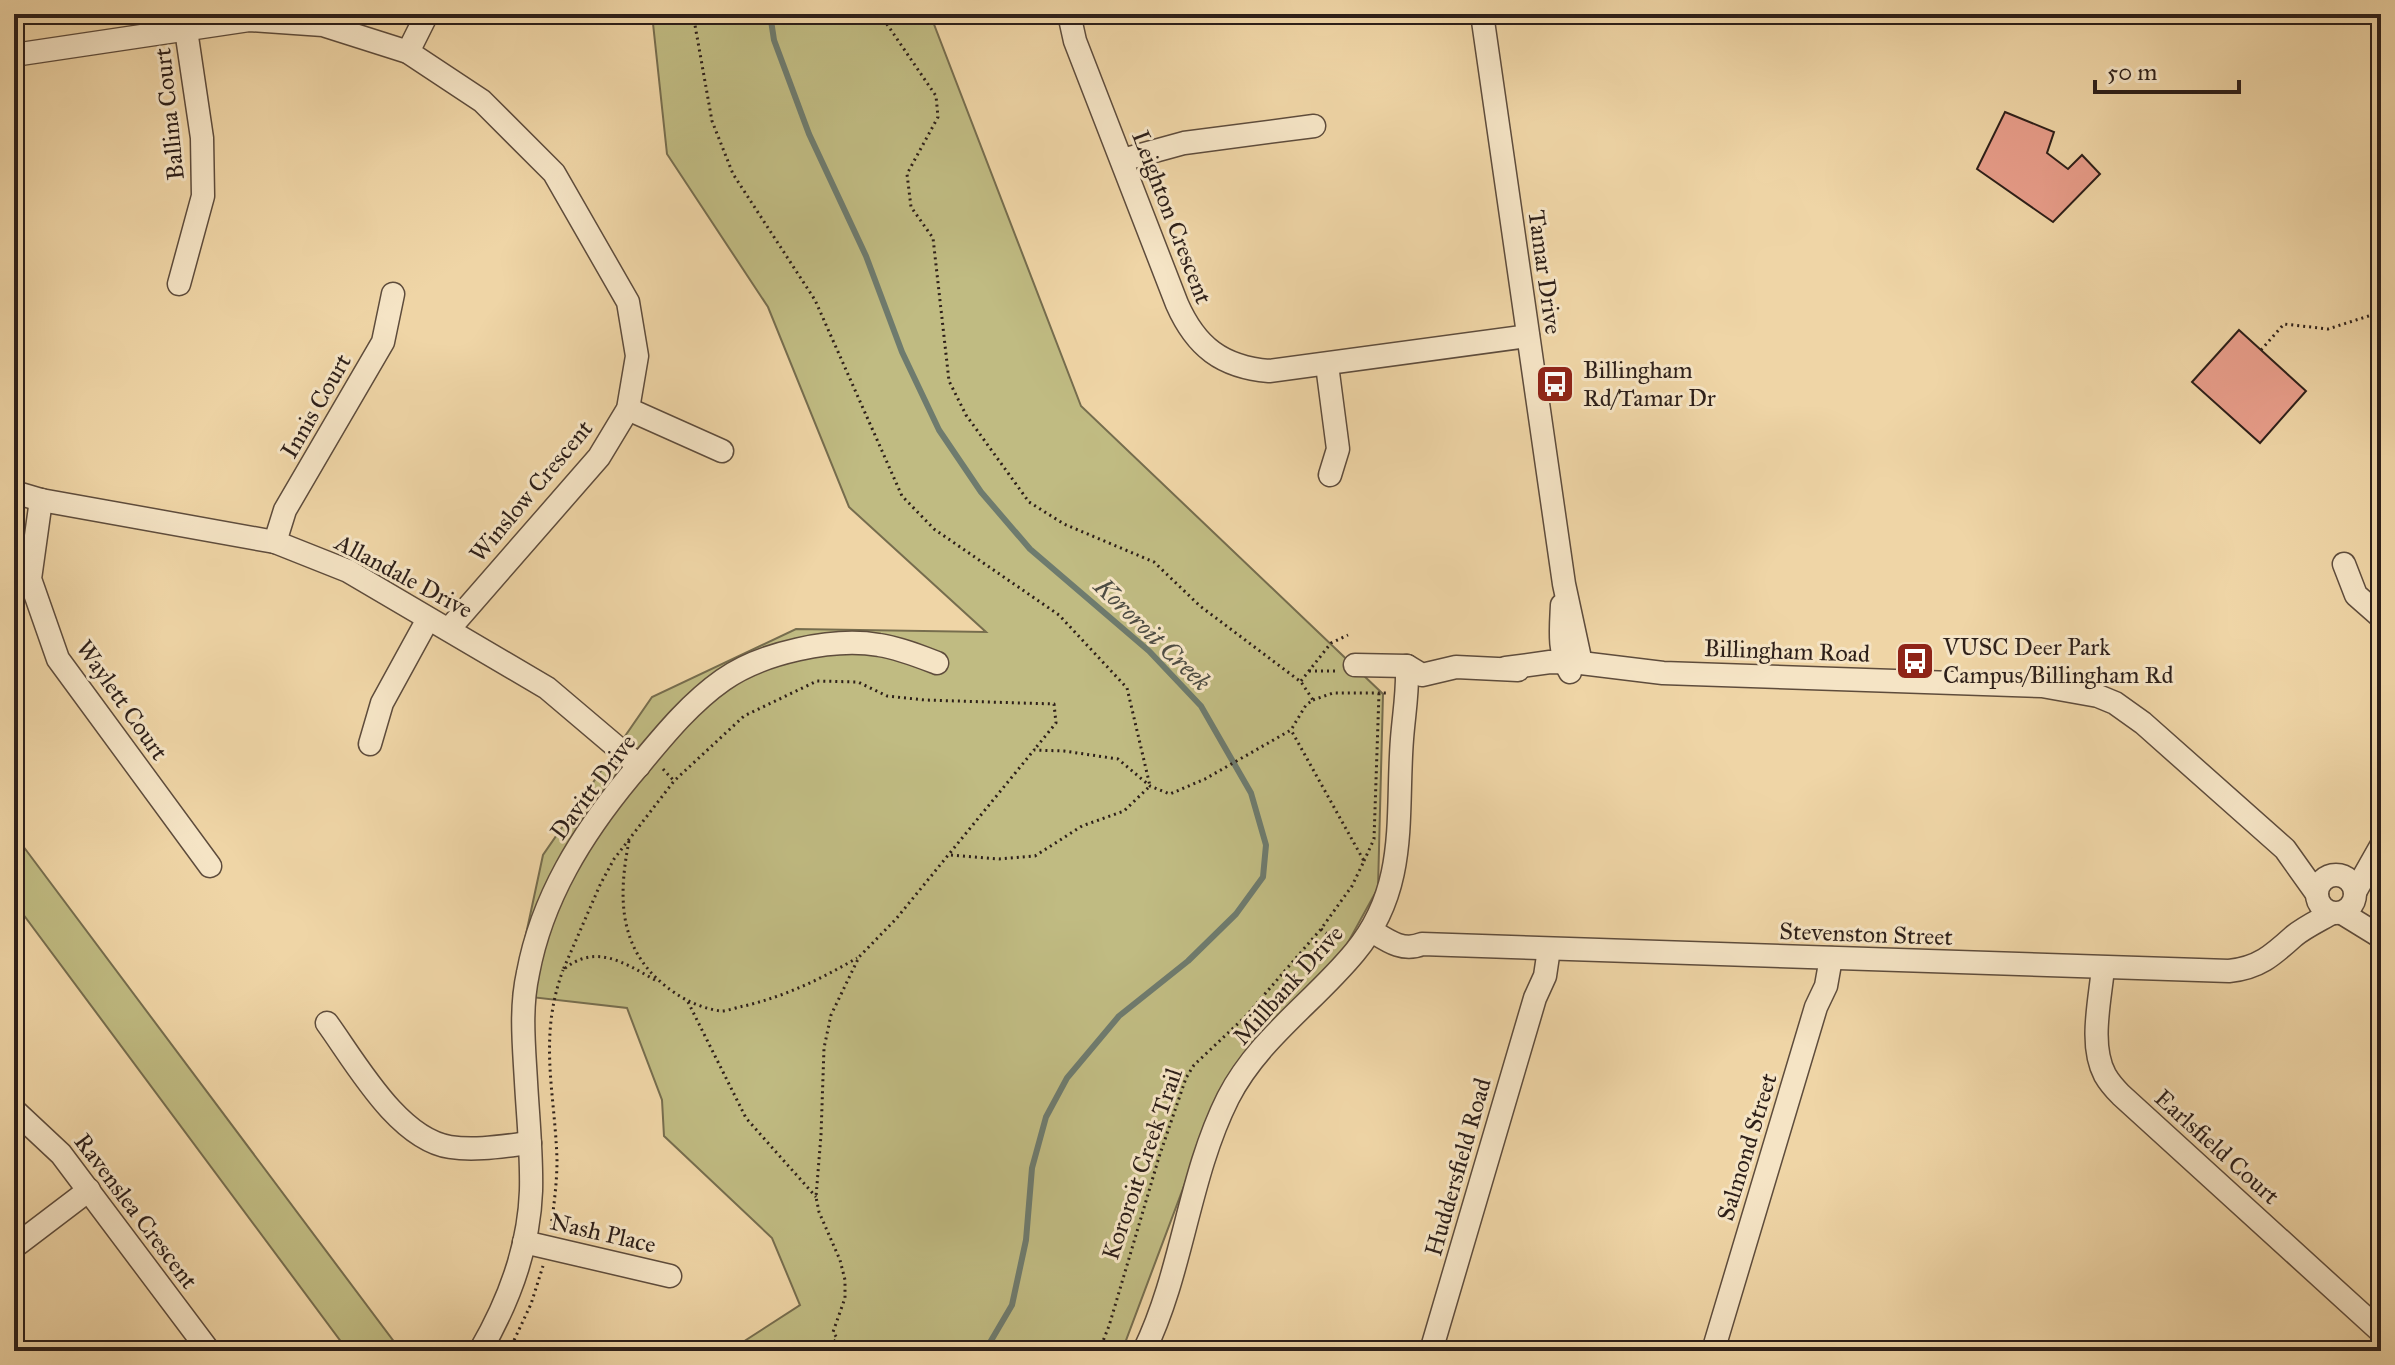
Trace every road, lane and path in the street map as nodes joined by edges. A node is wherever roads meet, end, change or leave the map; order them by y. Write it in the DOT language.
graph roads {
  1 [pos="427,14"];
  2 [pos="693,14"];
  3 [pos="880,14"];
  4 [pos="1069,14"];
  5 [pos="1482,14"];
  6 [pos="186,30"];
  7 [pos="408,52"];
  8 [pos="14,55"];
  9 [pos="1314,126"];
  10 [pos="1122,160"];
  11 [pos="179,284"];
  12 [pos="393,294"];
  13 [pos="2381,312"];
  14 [pos="1528,336"];
  15 [pos="2261,350"];
  16 [pos="1327,365"];
  17 [pos="628,409"];
  18 [pos="722,451"];
  19 [pos="1330,475"];
  20 [pos="14,492"];
  21 [pos="41,500"];
  22 [pos="275,542"];
  23 [pos="2344,564"];
  24 [pos="2381,617"];
  25 [pos="428,619"];
  26 [pos="449,629"];
  27 [pos="1348,635"];
  28 [pos="937,663"];
  29 [pos="1355,665"];
  30 [pos="1401,666"];
  31 [pos="1573,667"];
  32 [pos="1309,671"];
  33 [pos="1301,682"];
  34 [pos="1379,693"];
  35 [pos="1390,693"];
  36 [pos="1313,700"];
  37 [pos="1291,730"];
  38 [pos="370,744"];
  39 [pos="1034,750"];
  40 [pos="639,766"];
  41 [pos="1150,786"];
  42 [pos="630,837"];
  43 [pos="2381,847"];
  44 [pos="2285,849"];
  45 [pos="949,855"];
  46 [pos="1364,861"];
  47 [pos="210,866"];
  48 [pos="2334,875"];
  49 [pos="2336,901"];
  50 [pos="1376,923"];
  51 [pos="1321,929"];
  52 [pos="2381,935"];
  53 [pos="1345,948"];
  54 [pos="1538,949"];
  55 [pos="859,957"];
  56 [pos="1821,958"];
  57 [pos="2103,968"];
  58 [pos="563,970"];
  59 [pos="655,980"];
  60 [pos="688,1002"];
  61 [pos="327,1023"];
  62 [pos="549,1053"];
  63 [pos="14,1110"];
  64 [pos="530,1143"];
  65 [pos="89,1190"];
  66 [pos="816,1197"];
  67 [pos="524,1242"];
  68 [pos="14,1247"];
  69 [pos="670,1276"];
  70 [pos="2378,1329"];
  71 [pos="1103,1345"];
  72 [pos="209,1351"];
  73 [pos="480,1351"];
  74 [pos="827,1351"];
  75 [pos="1099,1351"];
  76 [pos="1113,1351"];
  77 [pos="1144,1351"];
  78 [pos="1431,1351"];
  79 [pos="1713,1351"];
  1 -- 7 [label="street"];
  2 -- 41 [label="path"];
  3 -- 33 [label="path"];
  4 -- 10 [label="street, Leighton Crescent"];
  5 -- 14 [label="street, Tamar Drive"];
  6 -- 7 [label="street, Winslow Crescent"];
  6 -- 8 [label="street, Winslow Crescent"];
  6 -- 11 [label="street, Ballina Court"];
  7 -- 17 [label="street, Winslow Crescent"];
  9 -- 10 [label="street"];
  10 -- 16 [label="street, Leighton Crescent"];
  12 -- 22 [label="street, Innis Court"];
  13 -- 15 [label="path"];
  14 -- 16 [label="street, Leighton Crescent"];
  14 -- 31 [label="street, Tamar Drive"];
  16 -- 19 [label="street"];
  17 -- 18 [label="street"];
  17 -- 26 [label="street, Winslow Crescent"];
  20 -- 21 [label="street, Allandale Drive"];
  21 -- 22 [label="street, Allandale Drive"];
  21 -- 47 [label="street, Waylett Court"];
  22 -- 25 [label="street, Allandale Drive"];
  23 -- 24 [label="street"];
  25 -- 26 [label="street, Allandale Drive"];
  25 -- 38 [label="street"];
  26 -- 40 [label="street, Allandale Drive"];
  27 -- 32 [label="path"];
  28 -- 40 [label="street, Davitt Drive"];
  29 -- 30 [label="street, Billingham Road"];
  29 -- 32 [label="path"];
  30 -- 31 [label="street, Billingham Road"];
  30 -- 50 [label="street, Millbank Drive"];
  31 -- 44 [label="street, Billingham Road"];
  32 -- 33 [label="path"];
  33 -- 36 [label="path"];
  34 -- 35 [label="path"];
  34 -- 36 [label="path"];
  34 -- 46 [label="path, Kororoit Creek Trail"];
  36 -- 37 [label="path"];
  37 -- 41 [label="path"];
  37 -- 46 [label="path"];
  39 -- 41 [label="path"];
  39 -- 42 [label="path"];
  39 -- 45 [label="path"];
  40 -- 64 [label="street, Davitt Drive"];
  41 -- 45 [label="path"];
  42 -- 58 [label="path"];
  42 -- 59 [label="path"];
  43 -- 48 [label="street"];
  43 -- 49 [label="street"];
  44 -- 48 [label="street, Billingham Road"];
  44 -- 49 [label="street, Billingham Road"];
  45 -- 55 [label="path"];
  46 -- 51 [label="path, Kororoit Creek Trail"];
  48 -- 49 [label="street"];
  49 -- 52 [label="street, Billingham Road"];
  49 -- 57 [label="street, Stevenston Street"];
  50 -- 54 [label="street, Stevenston Street"];
  50 -- 77 [label="street, Millbank Drive"];
  51 -- 53 [label="path"];
  51 -- 71 [label="path, Kororoit Creek Trail"];
  54 -- 56 [label="street, Stevenston Street"];
  54 -- 78 [label="street, Huddersfield Road"];
  55 -- 60 [label="path"];
  55 -- 66 [label="path"];
  56 -- 57 [label="street, Stevenston Street"];
  56 -- 79 [label="street, Salmond Street"];
  57 -- 70 [label="street, Earlsfield Court"];
  58 -- 59 [label="path"];
  58 -- 62 [label="path"];
  59 -- 60 [label="path"];
  60 -- 66 [label="path"];
  61 -- 64 [label="street"];
  63 -- 65 [label="street, Ravenslea Crescent"];
  64 -- 67 [label="street, Davitt Drive"];
  65 -- 68 [label="street"];
  65 -- 72 [label="street, Ravenslea Crescent"];
  66 -- 74 [label="path"];
  67 -- 69 [label="street, Nash Place"];
  67 -- 73 [label="street, Davitt Drive"];
  71 -- 75 [label="path, Kororoit Creek Trail"];
  71 -- 76 [label="path"];
}
